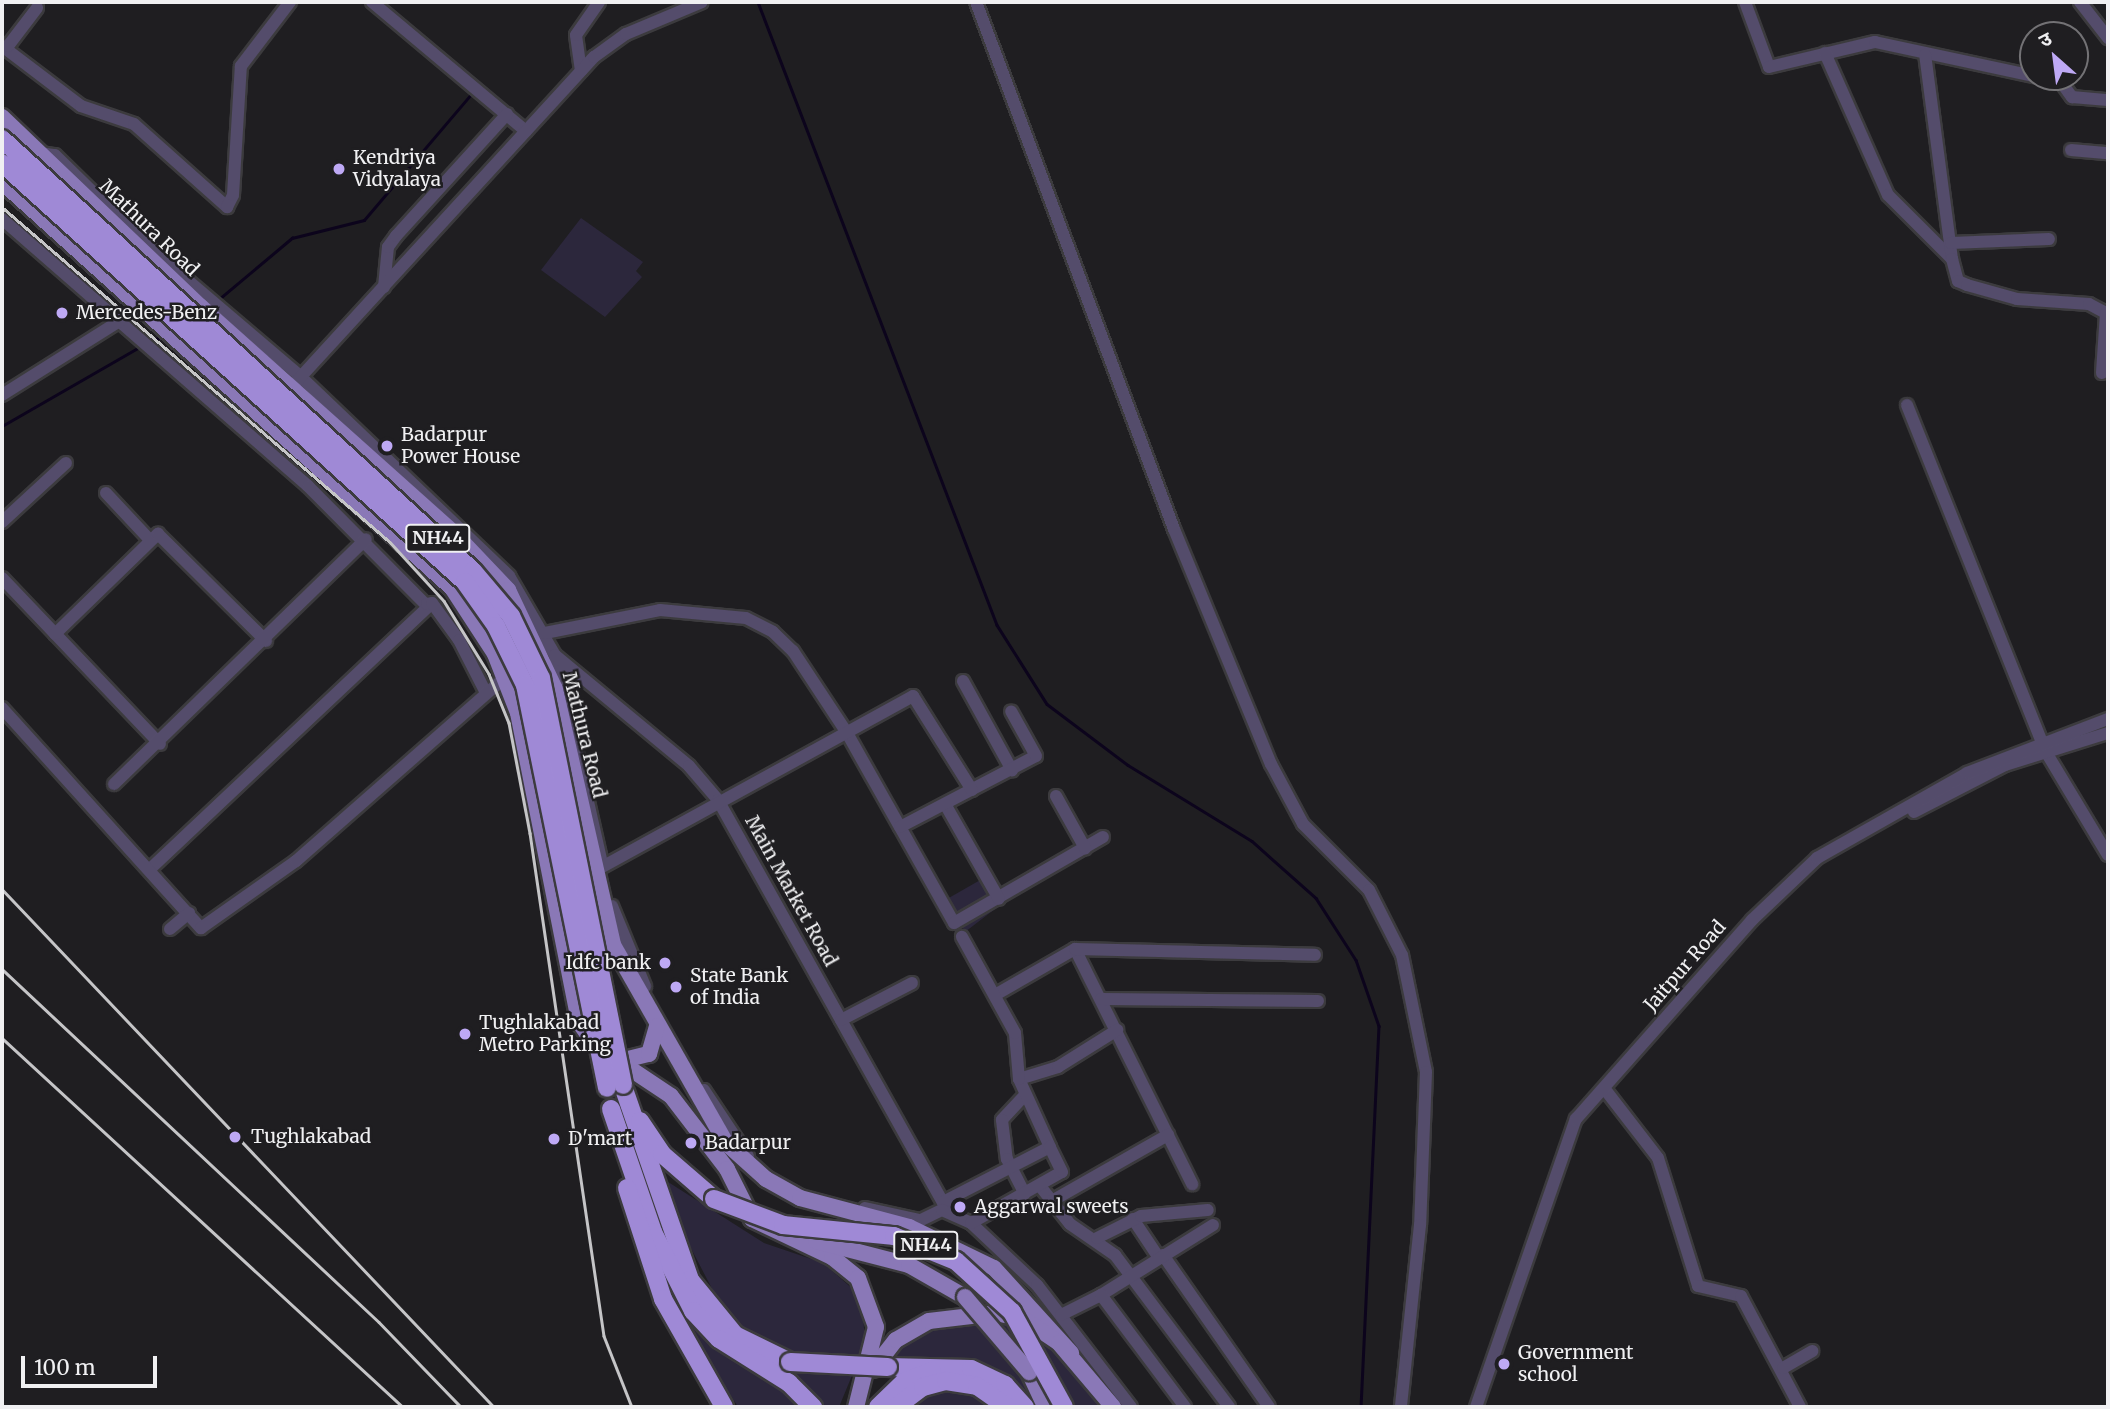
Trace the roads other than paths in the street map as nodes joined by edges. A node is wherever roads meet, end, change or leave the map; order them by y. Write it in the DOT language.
graph roads {
  1 [pos="290,2"];
  2 [pos="372,2"];
  3 [pos="599,2"];
  4 [pos="702,2"];
  5 [pos="976,2"];
  6 [pos="1745,2"];
  7 [pos="2080,2"];
  8 [pos="671,7"];
  9 [pos="37,8"];
  10 [pos="2108,38"];
  11 [pos="5,46"];
  12 [pos="1825,53"];
  13 [pos="1925,55"];
  14 [pos="581,71"];
  15 [pos="2108,100"];
  16 [pos="507,114"];
  17 [pos="2,117"];
  18 [pos="527,131"];
  19 [pos="2,139"];
  20 [pos="2071,150"];
  21 [pos="2108,153"];
  22 [pos="2,163"];
  23 [pos="2,182"];
  24 [pos="2,219"];
  25 [pos="2049,239"];
  26 [pos="1951,243"];
  27 [pos="1951,258"];
  28 [pos="384,286"];
  29 [pos="209,307"];
  30 [pos="2107,314"];
  31 [pos="121,320"];
  32 [pos="256,356"];
  33 [pos="2102,373"];
  34 [pos="229,382"];
  35 [pos="296,383"];
  36 [pos="2,396"];
  37 [pos="1908,405"];
  38 [pos="360,441"];
  39 [pos="66,463"];
  40 [pos="326,470"];
  41 [pos="308,486"];
  42 [pos="106,494"];
  43 [pos="2,523"];
  44 [pos="366,539"];
  45 [pos="150,540"];
  46 [pos="2,578"];
  47 [pos="427,604"];
  48 [pos="55,634"];
  49 [pos="541,638"];
  50 [pos="267,641"];
  51 [pos="555,655"];
  52 [pos="504,678"];
  53 [pos="963,681"];
  54 [pos="486,693"];
  55 [pos="2,708"];
  56 [pos="1012,711"];
  57 [pos="2108,719"];
  58 [pos="846,733"];
  59 [pos="2108,733"];
  60 [pos="160,744"];
  61 [pos="2044,747"];
  62 [pos="1012,770"];
  63 [pos="114,784"];
  64 [pos="972,790"];
  65 [pos="1056,796"];
  66 [pos="718,800"];
  67 [pos="945,804"];
  68 [pos="900,827"];
  69 [pos="2104,836"];
  70 [pos="1103,837"];
  71 [pos="1085,848"];
  72 [pos="2108,855"];
  73 [pos="603,867"];
  74 [pos="151,868"];
  75 [pos="999,899"];
  76 [pos="189,913"];
  77 [pos="170,929"];
  78 [pos="962,937"];
  79 [pos="613,945"];
  80 [pos="1075,949"];
  81 [pos="1314,955"];
  82 [pos="565,957"];
  83 [pos="912,983"];
  84 [pos="995,995"];
  85 [pos="1101,999"];
  86 [pos="1318,1001"];
  87 [pos="841,1020"];
  88 [pos="655,1021"];
  89 [pos="1116,1030"];
  90 [pos="613,1058"];
  91 [pos="1019,1079"];
  92 [pos="625,1092"];
  93 [pos="1607,1092"];
  94 [pos="1025,1095"];
  95 [pos="611,1109"];
  96 [pos="1168,1135"];
  97 [pos="1050,1147"];
  98 [pos="1012,1170"];
  99 [pos="1192,1184"];
  100 [pos="1040,1186"];
  101 [pos="1025,1194"];
  102 [pos="1050,1202"];
  103 [pos="945,1206"];
  104 [pos="1208,1210"];
  105 [pos="1133,1219"];
  106 [pos="971,1223"];
  107 [pos="914,1224"];
  108 [pos="1213,1225"];
  109 [pos="782,1236"];
  110 [pos="1097,1238"];
  111 [pos="1161,1257"];
  112 [pos="1132,1275"];
  113 [pos="1101,1294"];
  114 [pos="1061,1315"];
  115 [pos="1813,1350"];
  116 [pos="1071,1353"];
  117 [pos="960,1367"];
  118 [pos="1783,1368"];
  119 [pos="867,1380"];
  120 [pos="724,1407"];
  121 [pos="813,1407"];
  122 [pos="856,1407"];
  123 [pos="878,1407"];
  124 [pos="896,1407"];
  125 [pos="1007,1407"];
  126 [pos="1025,1407"];
  127 [pos="1045,1407"];
  128 [pos="1065,1407"];
  129 [pos="1113,1407"];
  130 [pos="1131,1407"];
  131 [pos="1185,1407"];
  132 [pos="1229,1407"];
  133 [pos="1269,1407"];
  134 [pos="1401,1407"];
  135 [pos="1476,1407"];
  136 [pos="1485,1407"];
  137 [pos="1800,1407"];
  1 -- 11 [label="street"];
  2 -- 16 [label="street"];
  3 -- 14 [label="street"];
  4 -- 8 [label="street"];
  5 -- 134 [label="street"];
  6 -- 12 [label="street"];
  7 -- 10 [label="street"];
  8 -- 14 [label="street"];
  9 -- 11 [label="street"];
  12 -- 13 [label="street"];
  12 -- 27 [label="street"];
  13 -- 15 [label="street"];
  13 -- 26 [label="street"];
  14 -- 18 [label="street"];
  16 -- 18 [label="street"];
  16 -- 28 [label="street"];
  17 -- 29 [label="main road, Mathura Road"];
  18 -- 28 [label="street"];
  19 -- 92 [label="highway, Mathura Road / NH44, bridge"];
  20 -- 21 [label="street"];
  22 -- 95 [label="highway, NH44, bridge"];
  23 -- 34 [label="main road"];
  24 -- 31 [label="street"];
  25 -- 26 [label="street"];
  26 -- 27 [label="street"];
  27 -- 30 [label="street"];
  28 -- 35 [label="street"];
  29 -- 32 [label="main road, Mathura Road"];
  29 -- 35 [label="street"];
  30 -- 33 [label="street"];
  31 -- 36 [label="street"];
  31 -- 41 [label="street"];
  32 -- 34 [label="main road"];
  32 -- 35 [label="main road, Mathura Road"];
  34 -- 40 [label="main road"];
  35 -- 38 [label="main road, Mathura Road"];
  37 -- 61 [label="street"];
  38 -- 40 [label="main road"];
  38 -- 49 [label="main road, Mathura Road"];
  39 -- 43 [label="street"];
  40 -- 41 [label="street"];
  40 -- 52 [label="main road"];
  41 -- 44 [label="street"];
  42 -- 45 [label="street"];
  44 -- 47 [label="street"];
  44 -- 50 [label="street"];
  45 -- 48 [label="street"];
  45 -- 50 [label="street"];
  46 -- 48 [label="street"];
  47 -- 54 [label="street"];
  47 -- 74 [label="street"];
  48 -- 60 [label="street"];
  49 -- 51 [label="street, Main Market Road"];
  49 -- 58 [label="street"];
  49 -- 79 [label="main road, Mathura Road"];
  50 -- 60 [label="street"];
  51 -- 66 [label="street, Main Market Road"];
  51 -- 73 [label="street"];
  52 -- 54 [label="street"];
  52 -- 82 [label="main road"];
  53 -- 62 [label="street"];
  54 -- 76 [label="street"];
  55 -- 74 [label="street"];
  56 -- 62 [label="street"];
  57 -- 61 [label="street, Jaitpur Road"];
  58 -- 64 [label="street"];
  58 -- 66 [label="street"];
  58 -- 68 [label="street"];
  59 -- 61 [label="street, Jaitpur Road"];
  60 -- 63 [label="street"];
  61 -- 69 [label="street"];
  61 -- 93 [label="street, Jaitpur Road"];
  61 -- 135 [label="street, Jaitpur Road"];
  62 -- 64 [label="street"];
  64 -- 67 [label="street"];
  65 -- 71 [label="street"];
  66 -- 73 [label="street"];
  66 -- 87 [label="street, Main Market Road"];
  67 -- 68 [label="street"];
  67 -- 75 [label="street"];
  68 -- 75 [label="street"];
  69 -- 72 [label="street"];
  70 -- 71 [label="street"];
  71 -- 75 [label="street"];
  73 -- 107 [label="street"];
  74 -- 76 [label="street"];
  76 -- 77 [label="street"];
  78 -- 84 [label="street"];
  79 -- 82 [label="main road"];
  79 -- 88 [label="main road, Mathura Road"];
  80 -- 81 [label="street"];
  80 -- 84 [label="street"];
  80 -- 85 [label="street"];
  82 -- 90 [label="main road"];
  83 -- 87 [label="street"];
  84 -- 91 [label="street"];
  85 -- 86 [label="street"];
  85 -- 89 [label="street"];
  87 -- 103 [label="street, Main Market Road"];
  88 -- 90 [label="main road"];
  88 -- 107 [label="main road, Mathura Road"];
  89 -- 91 [label="street"];
  89 -- 96 [label="street"];
  90 -- 109 [label="main road"];
  91 -- 94 [label="street"];
  92 -- 117 [label="highway, bridge"];
  92 -- 128 [label="highway, Mathura Road / NH44, bridge"];
  93 -- 118 [label="street"];
  93 -- 136 [label="street, Jaitpur Road"];
  94 -- 97 [label="street"];
  94 -- 98 [label="street"];
  95 -- 120 [label="highway, NH44"];
  95 -- 121 [label="highway"];
  96 -- 99 [label="street"];
  96 -- 102 [label="street"];
  97 -- 98 [label="street"];
  97 -- 100 [label="street"];
  98 -- 101 [label="street"];
  98 -- 103 [label="street"];
  100 -- 101 [label="street"];
  100 -- 102 [label="street"];
  101 -- 106 [label="street"];
  102 -- 110 [label="street"];
  103 -- 106 [label="street"];
  103 -- 107 [label="street"];
  104 -- 105 [label="street"];
  105 -- 110 [label="street"];
  105 -- 111 [label="street"];
  106 -- 114 [label="street"];
  107 -- 116 [label="main road, Mathura Road"];
  108 -- 111 [label="street"];
  109 -- 119 [label="main road"];
  109 -- 127 [label="main road, bridge"];
  110 -- 112 [label="street"];
  111 -- 112 [label="street"];
  111 -- 133 [label="street"];
  112 -- 113 [label="street"];
  112 -- 132 [label="street"];
  113 -- 114 [label="street"];
  113 -- 131 [label="street"];
  114 -- 130 [label="street"];
  115 -- 118 [label="street"];
  116 -- 119 [label="main road"];
  116 -- 129 [label="main road, Mathura Road"];
  117 -- 123 [label="highway"];
  117 -- 126 [label="highway"];
  118 -- 137 [label="street"];
  119 -- 122 [label="main road"];
  124 -- 125 [label="highway"];
}
